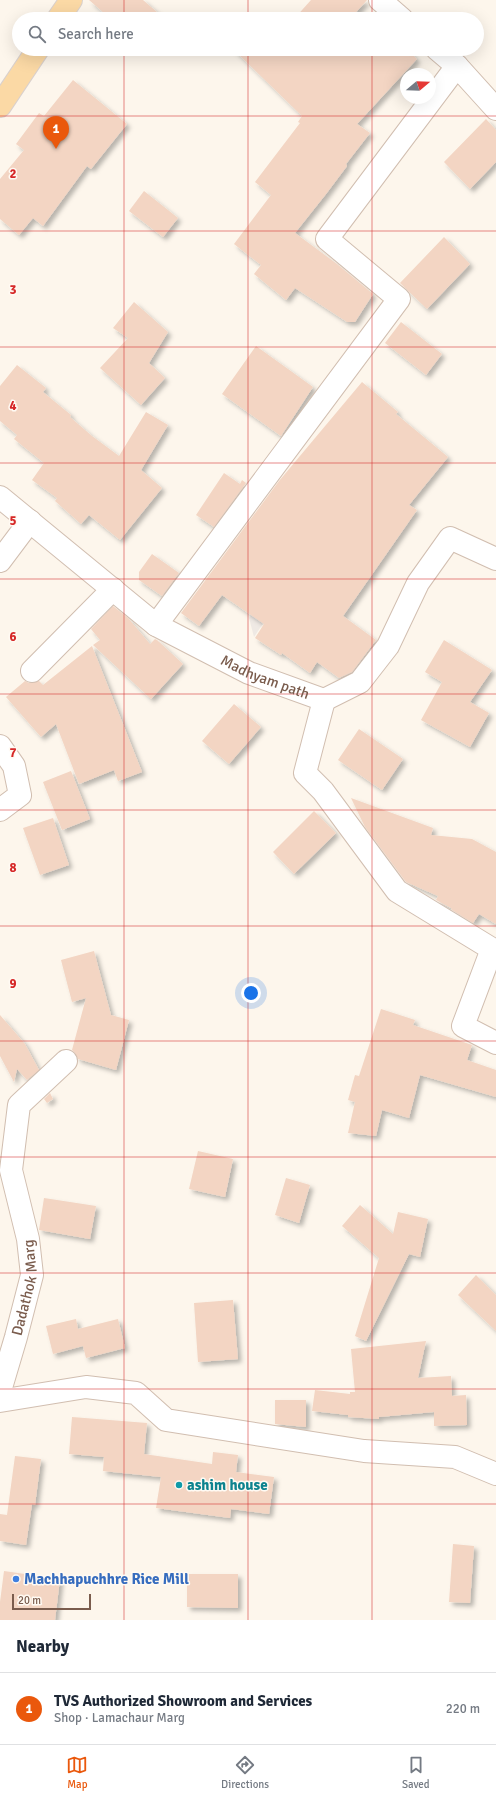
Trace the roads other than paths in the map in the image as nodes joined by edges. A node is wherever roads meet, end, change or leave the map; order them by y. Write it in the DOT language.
graph roads {
  1 [pos="71,0"];
  2 [pos="380,0"];
  3 [pos="63,12"];
  4 [pos="394,12"];
  5 [pos="33,56"];
  6 [pos="445,56"];
  7 [pos="457,66"];
  8 [pos="0,106"];
  9 [pos="496,109"];
  10 [pos="0,497"];
  11 [pos="30,521"];
  12 [pos="496,559"];
  13 [pos="0,561"];
  14 [pos="112,590"];
  15 [pos="156,625"];
  16 [pos="32,671"];
  17 [pos="324,700"];
  18 [pos="0,746"];
  19 [pos="0,810"];
  20 [pos="496,1043"];
  21 [pos="66,1061"];
  22 [pos="0,1391"];
  23 [pos="0,1401"];
  24 [pos="496,1474"];
  1 -- 3 [label="main road"];
  2 -- 4 [label="street"];
  5 -- 8 [label="main road"];
  6 -- 7 [label="street"];
  7 -- 9 [label="street"];
  7 -- 15 [label="street"];
  10 -- 11 [label="street, Madhyam path"];
  11 -- 13 [label="street"];
  11 -- 14 [label="street, Madhyam path"];
  12 -- 17 [label="street, Madhyam path"];
  14 -- 15 [label="street, Madhyam path"];
  14 -- 16 [label="street"];
  15 -- 17 [label="street, Madhyam path"];
  17 -- 20 [label="street"];
  18 -- 19 [label="street"];
  21 -- 22 [label="street, Dadathok Marg"];
  23 -- 24 [label="street"];
}
